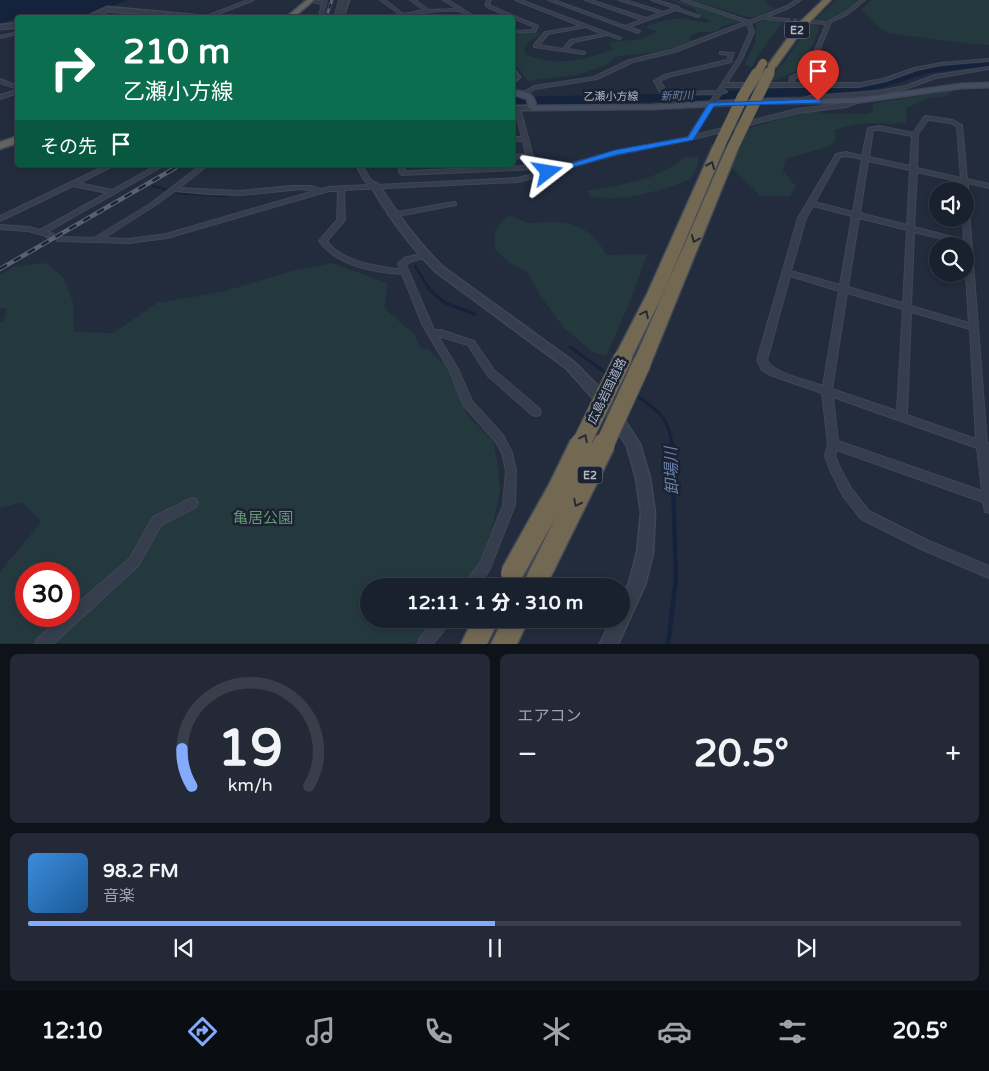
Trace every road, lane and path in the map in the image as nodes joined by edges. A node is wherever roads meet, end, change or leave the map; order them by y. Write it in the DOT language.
graph roads {
  1 [pos="252,0"];
  2 [pos="341,0"];
  3 [pos="346,0"];
  4 [pos="382,0"];
  5 [pos="412,0"];
  6 [pos="445,0"];
  7 [pos="489,0"];
  8 [pos="517,0"];
  9 [pos="550,0"];
  10 [pos="587,0"];
  11 [pos="621,0"];
  12 [pos="653,0"];
  13 [pos="683,0"];
  14 [pos="799,0"];
  15 [pos="815,0"];
  16 [pos="827,0"];
  17 [pos="863,0"];
  18 [pos="312,1"];
  19 [pos="325,1"];
  20 [pos="112,9"];
  21 [pos="677,9"];
  22 [pos="460,10"];
  23 [pos="428,11"];
  24 [pos="664,14"];
  25 [pos="94,15"];
  26 [pos="99,15"];
  27 [pos="181,15"];
  28 [pos="210,15"];
  29 [pos="292,15"];
  30 [pos="299,15"];
  31 [pos="321,15"];
  32 [pos="336,15"];
  33 [pos="341,15"];
  34 [pos="469,15"];
  35 [pos="509,15"];
  36 [pos="698,16"];
  37 [pos="515,17"];
  38 [pos="763,17"];
  39 [pos="646,20"];
  40 [pos="749,22"];
  41 [pos="812,22"];
  42 [pos="828,23"];
  43 [pos="787,24"];
  44 [pos="15,25"];
  45 [pos="587,26"];
  46 [pos="0,27"];
  47 [pos="626,27"];
  48 [pos="515,32"];
  49 [pos="638,32"];
  50 [pos="15,34"];
  51 [pos="608,34"];
  52 [pos="0,37"];
  53 [pos="619,38"];
  54 [pos="564,50"];
  55 [pos="583,53"];
  56 [pos="722,53"];
  57 [pos="989,60"];
  58 [pos="768,62"];
  59 [pos="989,68"];
  60 [pos="0,81"];
  61 [pos="724,85"];
  62 [pos="989,85"];
  63 [pos="790,86"];
  64 [pos="15,88"];
  65 [pos="15,90"];
  66 [pos="721,92"];
  67 [pos="515,94"];
  68 [pos="665,94"];
  69 [pos="0,97"];
  70 [pos="860,100"];
  71 [pos="530,101"];
  72 [pos="801,101"];
  73 [pos="713,103"];
  74 [pos="672,105"];
  75 [pos="515,108"];
  76 [pos="515,120"];
  77 [pos="520,120"];
  78 [pos="915,135"];
  79 [pos="15,136"];
  80 [pos="690,138"];
  81 [pos="515,139"];
  82 [pos="525,139"];
  83 [pos="15,140"];
  84 [pos="0,142"];
  85 [pos="0,146"];
  86 [pos="530,156"];
  87 [pos="515,157"];
  88 [pos="865,158"];
  89 [pos="108,167"];
  90 [pos="158,167"];
  91 [pos="202,167"];
  92 [pos="360,167"];
  93 [pos="367,167"];
  94 [pos="402,167"];
  95 [pos="913,169"];
  96 [pos="964,180"];
  97 [pos="72,184"];
  98 [pos="374,186"];
  99 [pos="989,186"];
  100 [pos="174,189"];
  101 [pos="341,189"];
  102 [pos="706,190"];
  103 [pos="318,191"];
  104 [pos="114,192"];
  105 [pos="810,203"];
  106 [pos="454,204"];
  107 [pos="856,214"];
  108 [pos="392,215"];
  109 [pos="0,219"];
  110 [pos="0,227"];
  111 [pos="911,228"];
  112 [pos="945,237"];
  113 [pos="60,238"];
  114 [pos="97,239"];
  115 [pos="424,255"];
  116 [pos="406,272"];
  117 [pos="786,272"];
  118 [pos="970,282"];
  119 [pos="844,289"];
  120 [pos="907,308"];
  121 [pos="973,327"];
  122 [pos="432,333"];
  123 [pos="633,361"];
  124 [pos="827,391"];
  125 [pos="536,412"];
  126 [pos="902,418"];
  127 [pos="833,444"];
  128 [pos="985,447"];
  129 [pos="192,503"];
  130 [pos="988,503"];
  131 [pos="989,572"];
  132 [pos="476,578"];
  133 [pos="509,578"];
  134 [pos="538,578"];
  135 [pos="437,628"];
  136 [pos="482,628"];
  137 [pos="511,628"];
  138 [pos="42,644"];
  139 [pos="424,644"];
  140 [pos="473,644"];
  141 [pos="503,644"];
  142 [pos="609,644"];
  1 -- 28 [label="street"];
  2 -- 32 [label="street"];
  3 -- 33 [label="street"];
  4 -- 23 [label="street"];
  5 -- 23 [label="street"];
  6 -- 22 [label="street"];
  7 -- 35 [label="street"];
  8 -- 45 [label="street"];
  9 -- 47 [label="street"];
  10 -- 39 [label="street"];
  11 -- 24 [label="street"];
  12 -- 21 [label="street"];
  13 -- 40 [label="street"];
  14 -- 38 [label="street"];
  15 -- 43 [label="highway, E2"];
  16 -- 58 [label="highway, E2"];
  17 -- 42 [label="street"];
  18 -- 19 [label="street"];
  18 -- 29 [label="highway"];
  18 -- 30 [label="highway"];
  19 -- 31 [label="street"];
  20 -- 25 [label="street"];
  20 -- 26 [label="street"];
  20 -- 27 [label="street"];
  21 -- 24 [label="street"];
  21 -- 36 [label="street"];
  22 -- 23 [label="street"];
  22 -- 34 [label="street"];
  24 -- 39 [label="street"];
  37 -- 48 [label="street"];
  38 -- 40 [label="street"];
  38 -- 43 [label="street"];
  39 -- 47 [label="street"];
  40 -- 61 [label="street"];
  40 -- 71 [label="street"];
  41 -- 42 [label="street"];
  42 -- 63 [label="street"];
  44 -- 46 [label="street"];
  45 -- 51 [label="street"];
  45 -- 54 [label="street"];
  47 -- 49 [label="street"];
  50 -- 52 [label="street"];
  51 -- 53 [label="street"];
  51 -- 54 [label="street"];
  54 -- 55 [label="street"];
  56 -- 68 [label="street"];
  57 -- 63 [label="street"];
  102 -- 58 [label="highway, E2, one-way, bridge"];
  58 -- 102 [label="highway, E2, bridge"];
  59 -- 72 [label="street"];
  60 -- 64 [label="street"];
  61 -- 63 [label="street"];
  61 -- 66 [label="street"];
  62 -- 70 [label="main road, 乙瀬小方線"];
  65 -- 69 [label="street"];
  66 -- 68 [label="street"];
  66 -- 73 [label="street"];
  67 -- 71 [label="main road, 乙瀬小方線"];
  68 -- 74 [label="street"];
  70 -- 72 [label="main road, 乙瀬小方線"];
  70 -- 80 [label="street"];
  71 -- 74 [label="main road, 乙瀬小方線"];
  71 -- 75 [label="street"];
  72 -- 73 [label="main road, 乙瀬小方線"];
  73 -- 74 [label="main road, 乙瀬小方線"];
  73 -- 80 [label="street"];
  75 -- 77 [label="street"];
  76 -- 77 [label="street"];
  77 -- 82 [label="street"];
  78 -- 88 [label="street"];
  78 -- 95 [label="street"];
  78 -- 96 [label="street"];
  79 -- 84 [label="highway"];
  80 -- 98 [label="street"];
  81 -- 82 [label="street"];
  82 -- 86 [label="street"];
  83 -- 85 [label="highway"];
  86 -- 87 [label="street"];
  86 -- 94 [label="street"];
  88 -- 95 [label="street"];
  88 -- 105 [label="street"];
  88 -- 107 [label="street"];
  89 -- 97 [label="street"];
  90 -- 104 [label="street"];
  91 -- 100 [label="street"];
  92 -- 98 [label="street"];
  93 -- 98 [label="street"];
  95 -- 96 [label="street"];
  95 -- 111 [label="street"];
  96 -- 99 [label="street"];
  97 -- 104 [label="street"];
  97 -- 109 [label="street"];
  98 -- 101 [label="street"];
  98 -- 108 [label="street"];
  100 -- 103 [label="street"];
  100 -- 114 [label="street"];
  101 -- 103 [label="street"];
  101 -- 116 [label="street"];
  102 -- 123 [label="highway, 広島岩国道路 / E2"];
  103 -- 114 [label="street"];
  104 -- 110 [label="street"];
  105 -- 107 [label="street"];
  105 -- 117 [label="street"];
  106 -- 108 [label="street"];
  107 -- 111 [label="street"];
  107 -- 119 [label="street"];
  108 -- 115 [label="street"];
  111 -- 112 [label="street"];
  111 -- 120 [label="street"];
  113 -- 114 [label="street"];
  115 -- 116 [label="street"];
  115 -- 142 [label="street"];
  116 -- 122 [label="street"];
  117 -- 119 [label="street"];
  117 -- 124 [label="street"];
  118 -- 121 [label="street"];
  119 -- 120 [label="street"];
  119 -- 124 [label="street"];
  120 -- 121 [label="street"];
  120 -- 126 [label="street"];
  121 -- 128 [label="street"];
  122 -- 125 [label="street"];
  122 -- 132 [label="street"];
  133 -- 123 [label="highway, 広島岩国道路 / E2, one-way, bridge"];
  123 -- 134 [label="highway, 広島岩国道路 / E2, one-way, bridge"];
  124 -- 126 [label="street"];
  124 -- 127 [label="street"];
  126 -- 128 [label="street"];
  127 -- 130 [label="street"];
  127 -- 131 [label="street"];
  128 -- 130 [label="street"];
  129 -- 138 [label="street"];
  135 -- 139 [label="street"];
  136 -- 140 [label="highway"];
  137 -- 141 [label="highway"];
}
